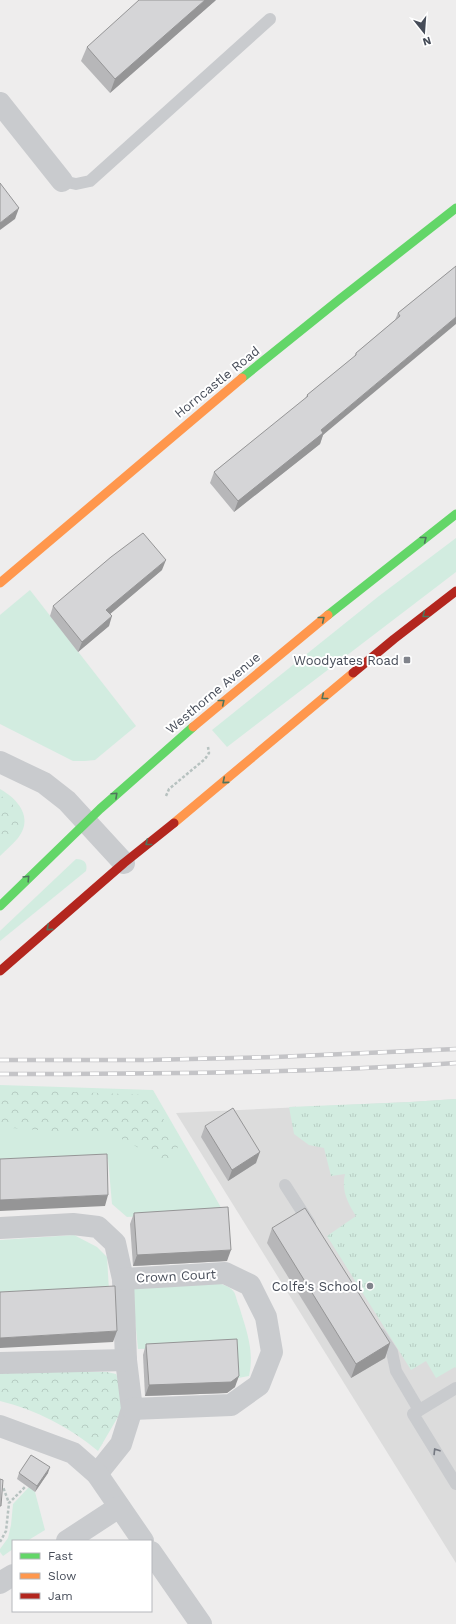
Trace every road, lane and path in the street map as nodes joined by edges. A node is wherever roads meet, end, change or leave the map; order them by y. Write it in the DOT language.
graph roads {
  1 [pos="270,19"];
  2 [pos="0,103"];
  3 [pos="62,181"];
  4 [pos="456,208"];
  5 [pos="456,514"];
  6 [pos="0,582"];
  7 [pos="456,591"];
  8 [pos="206,743"];
  9 [pos="0,762"];
  10 [pos="166,800"];
  11 [pos="87,822"];
  12 [pos="124,863"];
  13 [pos="0,906"];
  14 [pos="0,971"];
  15 [pos="285,1185"];
  16 [pos="0,1228"];
  17 [pos="316,1233"];
  18 [pos="123,1279"];
  19 [pos="375,1326"];
  20 [pos="126,1360"];
  21 [pos="0,1363"];
  22 [pos="456,1388"];
  23 [pos="132,1409"];
  24 [pos="420,1410"];
  25 [pos="0,1426"];
  26 [pos="97,1474"];
  27 [pos="456,1484"];
  28 [pos="0,1486"];
  29 [pos="26,1486"];
  30 [pos="9,1502"];
  31 [pos="119,1507"];
  32 [pos="69,1540"];
  33 [pos="142,1540"];
  34 [pos="0,1542"];
  35 [pos="152,1553"];
  36 [pos="12,1576"];
  37 [pos="0,1583"];
  38 [pos="201,1624"];
  1 -- 3 [label="lane"];
  2 -- 3 [label="street"];
  4 -- 6 [label="main road, Horncastle Road"];
  11 -- 5 [label="main road, Westhorne Avenue, one-way"];
  7 -- 12 [label="main road, one-way"];
  8 -- 10 [label="path"];
  9 -- 11 [label="street"];
  11 -- 12 [label="street"];
  13 -- 11 [label="main road, Westhorne Avenue, one-way"];
  12 -- 14 [label="main road, one-way"];
  15 -- 17 [label="lane"];
  16 -- 18 [label="street, Crown Court"];
  18 -- 20 [label="street, Crown Court"];
  18 -- 23 [label="street, Crown Court"];
  19 -- 24 [label="lane"];
  20 -- 21 [label="street"];
  20 -- 23 [label="street, Crown Court"];
  22 -- 24 [label="lane"];
  23 -- 26 [label="street, Crown Court"];
  27 -- 24 [label="lane, one-way"];
  25 -- 26 [label="street"];
  26 -- 31 [label="street"];
  28 -- 30 [label="path"];
  29 -- 30 [label="path"];
  30 -- 34 [label="path"];
  31 -- 32 [label="street"];
  31 -- 33 [label="street"];
  35 -- 38 [label="street"];
  36 -- 37 [label="street"];
}
